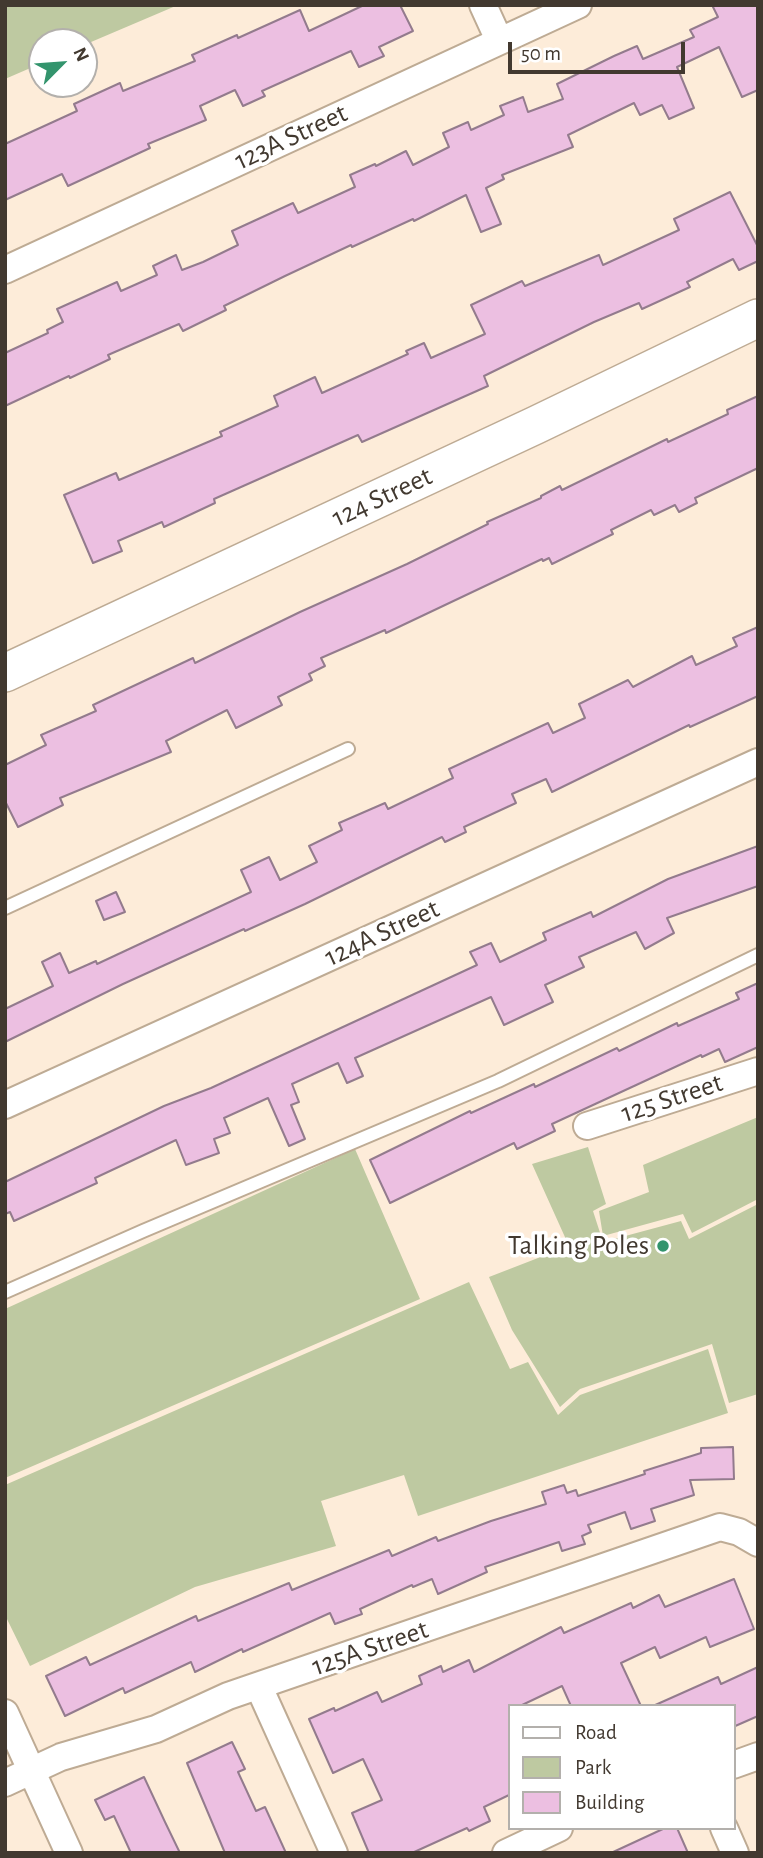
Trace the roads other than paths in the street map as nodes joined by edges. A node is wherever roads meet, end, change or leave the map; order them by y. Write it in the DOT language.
graph roads {
  1 [pos="483,5"];
  2 [pos="578,5"];
  3 [pos="499,40"];
  4 [pos="5,270"];
  5 [pos="758,318"];
  6 [pos="5,673"];
  7 [pos="348,749"];
  8 [pos="758,761"];
  9 [pos="5,908"];
  10 [pos="758,955"];
  11 [pos="758,1071"];
  12 [pos="6,1102"];
  13 [pos="587,1126"];
  14 [pos="5,1292"];
  15 [pos="749,1538"];
  16 [pos="259,1687"];
  17 [pos="5,1713"];
  18 [pos="758,1756"];
  19 [pos="735,1764"];
  20 [pos="32,1771"];
  21 [pos="5,1783"];
  22 [pos="555,1830"];
  23 [pos="725,1830"];
  24 [pos="69,1853"];
  25 [pos="334,1853"];
  26 [pos="506,1853"];
  27 [pos="735,1853"];
  1 -- 3 [label="street"];
  2 -- 3 [label="street, 123A Street"];
  3 -- 4 [label="street, 123A Street"];
  5 -- 6 [label="street, 124 Street"];
  7 -- 9 [label="lane"];
  8 -- 12 [label="street, 124A Street"];
  10 -- 14 [label="lane"];
  11 -- 13 [label="street, 125 Street"];
  15 -- 16 [label="street, 125A Street"];
  16 -- 20 [label="street, 125A Street"];
  16 -- 25 [label="street"];
  17 -- 20 [label="street"];
  18 -- 19 [label="street"];
  20 -- 21 [label="street, 125A Street"];
  20 -- 24 [label="street"];
  22 -- 26 [label="street"];
  23 -- 27 [label="street"];
}
